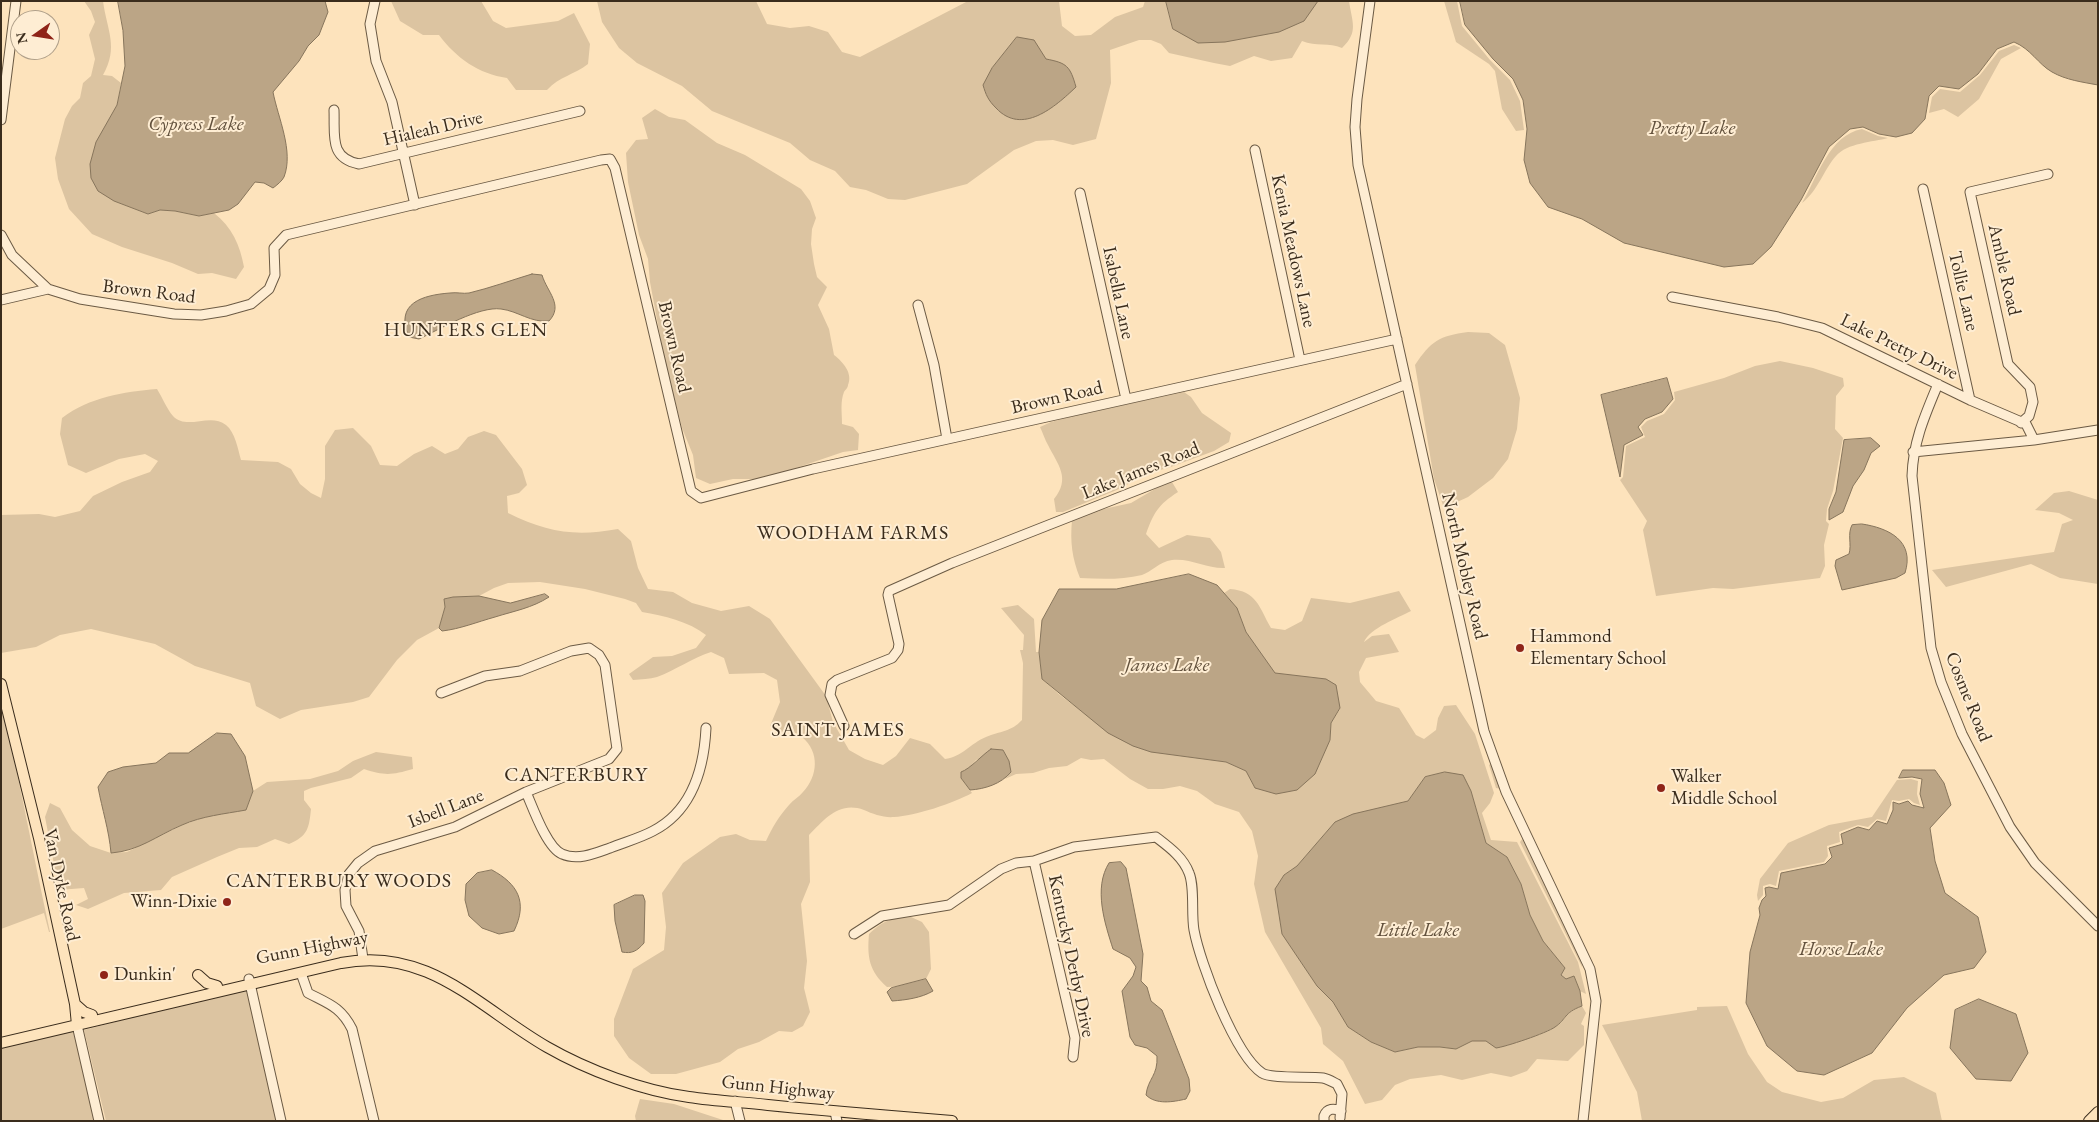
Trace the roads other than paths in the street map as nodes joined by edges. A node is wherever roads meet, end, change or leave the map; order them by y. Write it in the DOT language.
graph roads {
  1 [pos="16,1"];
  2 [pos="375,1"];
  3 [pos="1370,1"];
  4 [pos="334,110"];
  5 [pos="580,111"];
  6 [pos="1,120"];
  7 [pos="1255,150"];
  8 [pos="402,153"];
  9 [pos="2048,174"];
  10 [pos="1923,189"];
  11 [pos="1080,192"];
  12 [pos="415,205"];
  13 [pos="1,235"];
  14 [pos="48,289"];
  15 [pos="1672,297"];
  16 [pos="1,300"];
  17 [pos="918,305"];
  18 [pos="1397,339"];
  19 [pos="1300,360"];
  20 [pos="1407,384"];
  21 [pos="1938,384"];
  22 [pos="1126,399"];
  23 [pos="1970,400"];
  24 [pos="2021,423"];
  25 [pos="2098,430"];
  26 [pos="947,439"];
  27 [pos="2034,440"];
  28 [pos="1913,452"];
  29 [pos="1,684"];
  30 [pos="441,693"];
  31 [pos="844,726"];
  32 [pos="706,728"];
  33 [pos="16,750"];
  34 [pos="526,792"];
  35 [pos="1034,861"];
  36 [pos="2098,926"];
  37 [pos="854,934"];
  38 [pos="363,956"];
  39 [pos="301,973"];
  40 [pos="198,975"];
  41 [pos="249,982"];
  42 [pos="218,986"];
  43 [pos="75,1004"];
  44 [pos="92,1015"];
  45 [pos="76,1021"];
  46 [pos="1,1036"];
  47 [pos="1,1043"];
  48 [pos="1072,1057"];
  49 [pos="736,1101"];
  50 [pos="2098,1112"];
  51 [pos="836,1116"];
  52 [pos="99,1121"];
  53 [pos="281,1121"];
  54 [pos="374,1121"];
  55 [pos="740,1121"];
  56 [pos="952,1121"];
  57 [pos="1324,1121"];
  58 [pos="1583,1121"];
  59 [pos="2089,1121"];
  1 -- 6 [label="street"];
  2 -- 8 [label="street"];
  3 -- 18 [label="street, North Mobley Road"];
  4 -- 8 [label="street, Hialeah Drive"];
  5 -- 8 [label="street, Hialeah Drive"];
  7 -- 19 [label="street, Kenia Meadows Lane"];
  8 -- 12 [label="street"];
  9 -- 24 [label="street, Amble Road"];
  10 -- 23 [label="street, Tollie Lane"];
  11 -- 22 [label="street, Isabella Lane"];
  12 -- 14 [label="street, Brown Road"];
  12 -- 26 [label="street, Brown Road"];
  13 -- 14 [label="street"];
  14 -- 16 [label="street"];
  15 -- 21 [label="street, Lake Pretty Drive"];
  17 -- 26 [label="street"];
  18 -- 19 [label="street, Brown Road"];
  18 -- 20 [label="street, North Mobley Road"];
  19 -- 22 [label="street, Brown Road"];
  20 -- 31 [label="street, Lake James Road"];
  20 -- 58 [label="street, North Mobley Road"];
  21 -- 23 [label="street, Lake Pretty Drive"];
  21 -- 28 [label="street, Cosme Road"];
  22 -- 26 [label="street, Brown Road"];
  23 -- 24 [label="street, Lake Pretty Drive"];
  24 -- 27 [label="street, Lake Pretty Drive"];
  25 -- 27 [label="street"];
  27 -- 28 [label="street"];
  28 -- 36 [label="street, Cosme Road"];
  29 -- 33 [label="main road, Van Dyke Road"];
  30 -- 34 [label="street, Isbell Lane"];
  32 -- 34 [label="street"];
  33 -- 43 [label="main road, Van Dyke Road"];
  33 -- 45 [label="main road, Van Dyke Road"];
  34 -- 38 [label="street, Isbell Lane"];
  35 -- 37 [label="street"];
  35 -- 48 [label="street, Kentucky Derby Drive"];
  35 -- 57 [label="street"];
  38 -- 39 [label="main road, Gunn Highway"];
  38 -- 41 [label="main road, Gunn Highway"];
  38 -- 49 [label="main road, Gunn Highway"];
  39 -- 41 [label="main road, Gunn Highway"];
  39 -- 54 [label="street"];
  40 -- 42 [label="main road"];
  41 -- 42 [label="main road, Gunn Highway"];
  41 -- 45 [label="main road, Gunn Highway"];
  41 -- 53 [label="street"];
  42 -- 44 [label="main road, Gunn Highway"];
  43 -- 44 [label="main road"];
  43 -- 45 [label="main road, Van Dyke Road"];
  44 -- 45 [label="main road, Gunn Highway"];
  45 -- 46 [label="main road, Gunn Highway"];
  45 -- 47 [label="main road, Gunn Highway"];
  45 -- 52 [label="street, Van Dyke Road"];
  49 -- 51 [label="main road, Gunn Highway"];
  49 -- 55 [label="street"];
  50 -- 59 [label="main road"];
  51 -- 56 [label="main road, Gunn Highway"];
}
